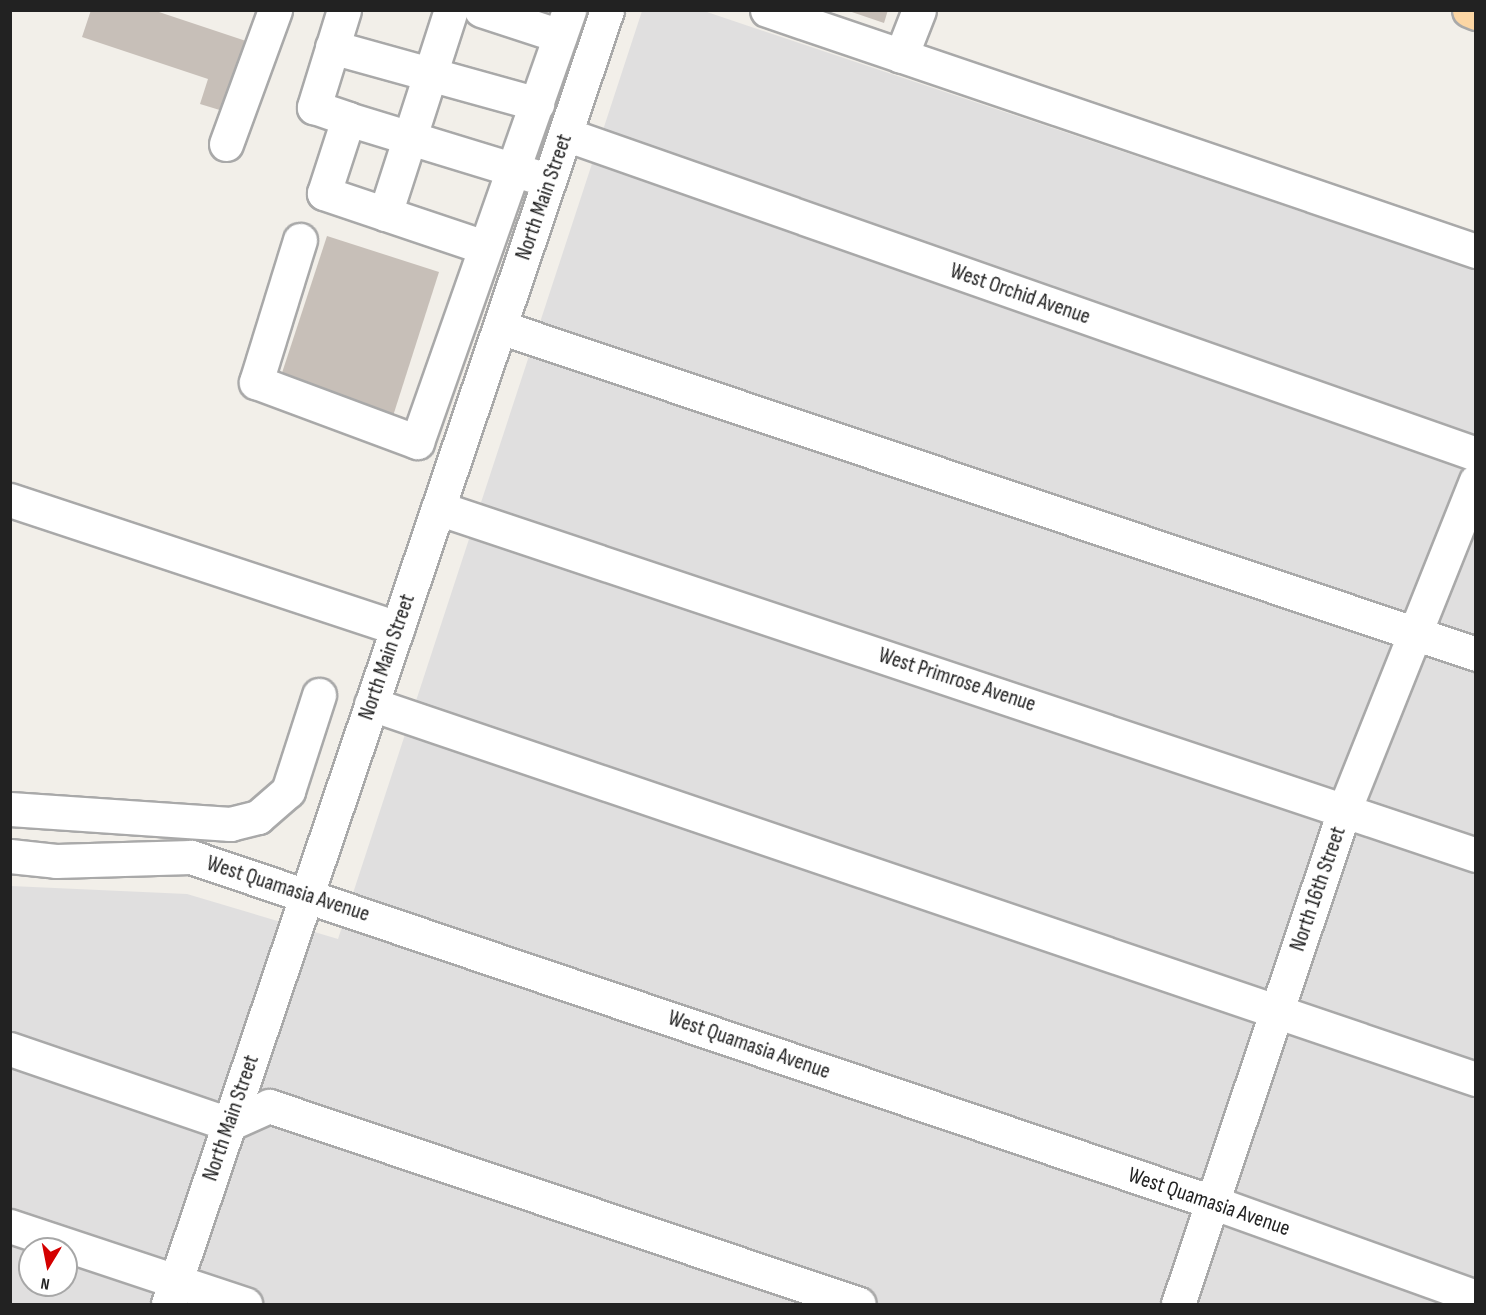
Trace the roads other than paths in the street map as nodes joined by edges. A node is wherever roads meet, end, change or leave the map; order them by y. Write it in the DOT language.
graph roads {
  1 [pos="275,10"];
  2 [pos="344,10"];
  3 [pos="451,10"];
  4 [pos="481,10"];
  5 [pos="607,10"];
  6 [pos="767,10"];
  7 [pos="919,10"];
  8 [pos="1469,10"];
  9 [pos="1476,13"];
  10 [pos="565,23"];
  11 [pos="332,47"];
  12 [pos="901,56"];
  13 [pos="431,74"];
  14 [pos="537,105"];
  15 [pos="348,119"];
  16 [pos="565,134"];
  17 [pos="409,137"];
  18 [pos="226,144"];
  19 [pos="515,168"];
  20 [pos="549,181"];
  21 [pos="385,214"];
  22 [pos="300,240"];
  23 [pos="484,247"];
  24 [pos="1476,251"];
  25 [pos="500,327"];
  26 [pos="1476,454"];
  27 [pos="1476,481"];
  28 [pos="10,500"];
  29 [pos="438,508"];
  30 [pos="397,628"];
  31 [pos="1415,634"];
  32 [pos="1476,654"];
  33 [pos="371,704"];
  34 [pos="360,737"];
  35 [pos="1345,808"];
  36 [pos="10,809"];
  37 [pos="76,816"];
  38 [pos="1476,855"];
  39 [pos="10,856"];
  40 [pos="77,861"];
  41 [pos="307,894"];
  42 [pos="1276,1014"];
  43 [pos="10,1049"];
  44 [pos="1476,1079"];
  45 [pos="229,1124"];
  46 [pos="1212,1202"];
  47 [pos="10,1226"];
  48 [pos="172,1293"];
  49 [pos="1476,1297"];
  50 [pos="244,1305"];
  51 [pos="859,1305"];
  52 [pos="1178,1305"];
  1 -- 18 [label="street"];
  2 -- 11 [label="street"];
  3 -- 13 [label="street"];
  4 -- 10 [label="street"];
  5 -- 16 [label="street, North Main Street"];
  6 -- 12 [label="street"];
  7 -- 12 [label="street"];
  8 -- 9 [label="main road"];
  10 -- 14 [label="street"];
  11 -- 13 [label="street"];
  11 -- 15 [label="street"];
  12 -- 24 [label="street"];
  13 -- 14 [label="street"];
  13 -- 17 [label="street"];
  14 -- 19 [label="street"];
  15 -- 17 [label="street"];
  15 -- 21 [label="street"];
  16 -- 20 [label="street, North Main Street"];
  16 -- 26 [label="street, West Orchid Avenue"];
  17 -- 19 [label="street"];
  17 -- 21 [label="street"];
  19 -- 20 [label="street"];
  19 -- 23 [label="street"];
  20 -- 25 [label="street, North Main Street"];
  21 -- 23 [label="street"];
  22 -- 23 [label="street"];
  25 -- 29 [label="street, North Main Street"];
  25 -- 31 [label="street"];
  27 -- 31 [label="street, North 16th Street"];
  28 -- 30 [label="street"];
  29 -- 30 [label="street, North Main Street"];
  29 -- 35 [label="street, West Primrose Avenue"];
  30 -- 33 [label="street, North Main Street"];
  31 -- 32 [label="street"];
  31 -- 35 [label="street, North 16th Street"];
  33 -- 34 [label="street, North Main Street"];
  33 -- 42 [label="street"];
  34 -- 37 [label="street"];
  34 -- 41 [label="street, North Main Street"];
  35 -- 38 [label="street, West Primrose Avenue"];
  35 -- 42 [label="street, North 16th Street"];
  36 -- 37 [label="street"];
  37 -- 40 [label="street"];
  39 -- 40 [label="street, West Quamasia Avenue"];
  40 -- 41 [label="street, West Quamasia Avenue"];
  41 -- 45 [label="street, North Main Street"];
  41 -- 46 [label="street, West Quamasia Avenue"];
  42 -- 44 [label="street"];
  42 -- 46 [label="street, North 16th Street"];
  43 -- 45 [label="street"];
  45 -- 48 [label="street, North Main Street"];
  45 -- 51 [label="street"];
  46 -- 49 [label="street, West Quamasia Avenue"];
  46 -- 52 [label="street, North 16th Street"];
  47 -- 48 [label="street"];
  48 -- 50 [label="street"];
}
